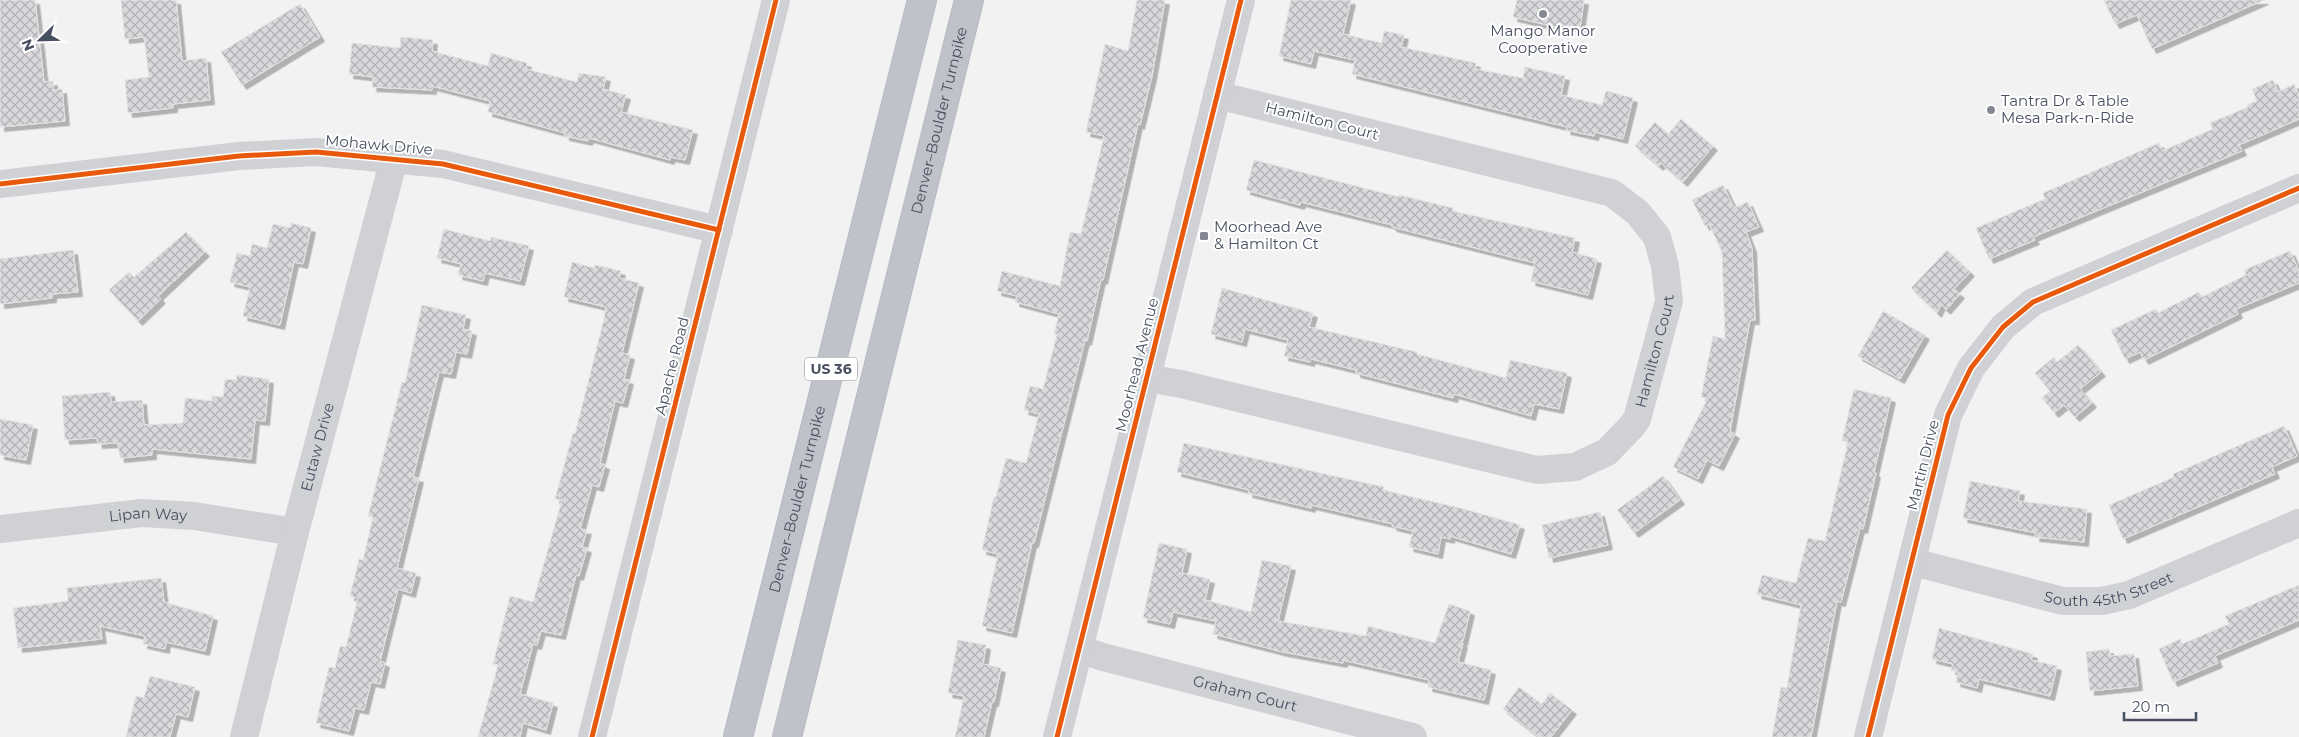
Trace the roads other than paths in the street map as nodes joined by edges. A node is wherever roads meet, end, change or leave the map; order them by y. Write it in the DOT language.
graph roads {
  1 [pos="776,0"];
  2 [pos="922,0"];
  3 [pos="969,0"];
  4 [pos="1241,0"];
  5 [pos="1217,96"];
  6 [pos="394,159"];
  7 [pos="0,184"];
  8 [pos="2299,188"];
  9 [pos="719,230"];
  10 [pos="1147,378"];
  11 [pos="2299,522"];
  12 [pos="0,529"];
  13 [pos="296,532"];
  14 [pos="1913,562"];
  15 [pos="1079,649"];
  16 [pos="244,737"];
  17 [pos="592,737"];
  18 [pos="738,737"];
  19 [pos="787,737"];
  20 [pos="1058,737"];
  21 [pos="1413,737"];
  22 [pos="1868,737"];
  1 -- 9 [label="street, Apache Road"];
  2 -- 18 [label="highway, Denver–Boulder Turnpike / US 36"];
  3 -- 19 [label="highway, Denver–Boulder Turnpike / US 36"];
  4 -- 5 [label="street, Moorhead Avenue"];
  5 -- 10 [label="street, Moorhead Avenue"];
  5 -- 10 [label="street, Hamilton Court"];
  6 -- 7 [label="street, Mohawk Drive"];
  6 -- 9 [label="street, Mohawk Drive"];
  6 -- 13 [label="street, Eutaw Drive"];
  8 -- 14 [label="street, Martin Drive"];
  9 -- 17 [label="street, Apache Road"];
  10 -- 15 [label="street, Moorhead Avenue"];
  11 -- 14 [label="street, South 45th Street"];
  12 -- 13 [label="street, Lipan Way"];
  13 -- 16 [label="street, Eutaw Drive"];
  14 -- 22 [label="street, Martin Drive"];
  15 -- 20 [label="street, Moorhead Avenue"];
  15 -- 21 [label="street, Graham Court"];
}
